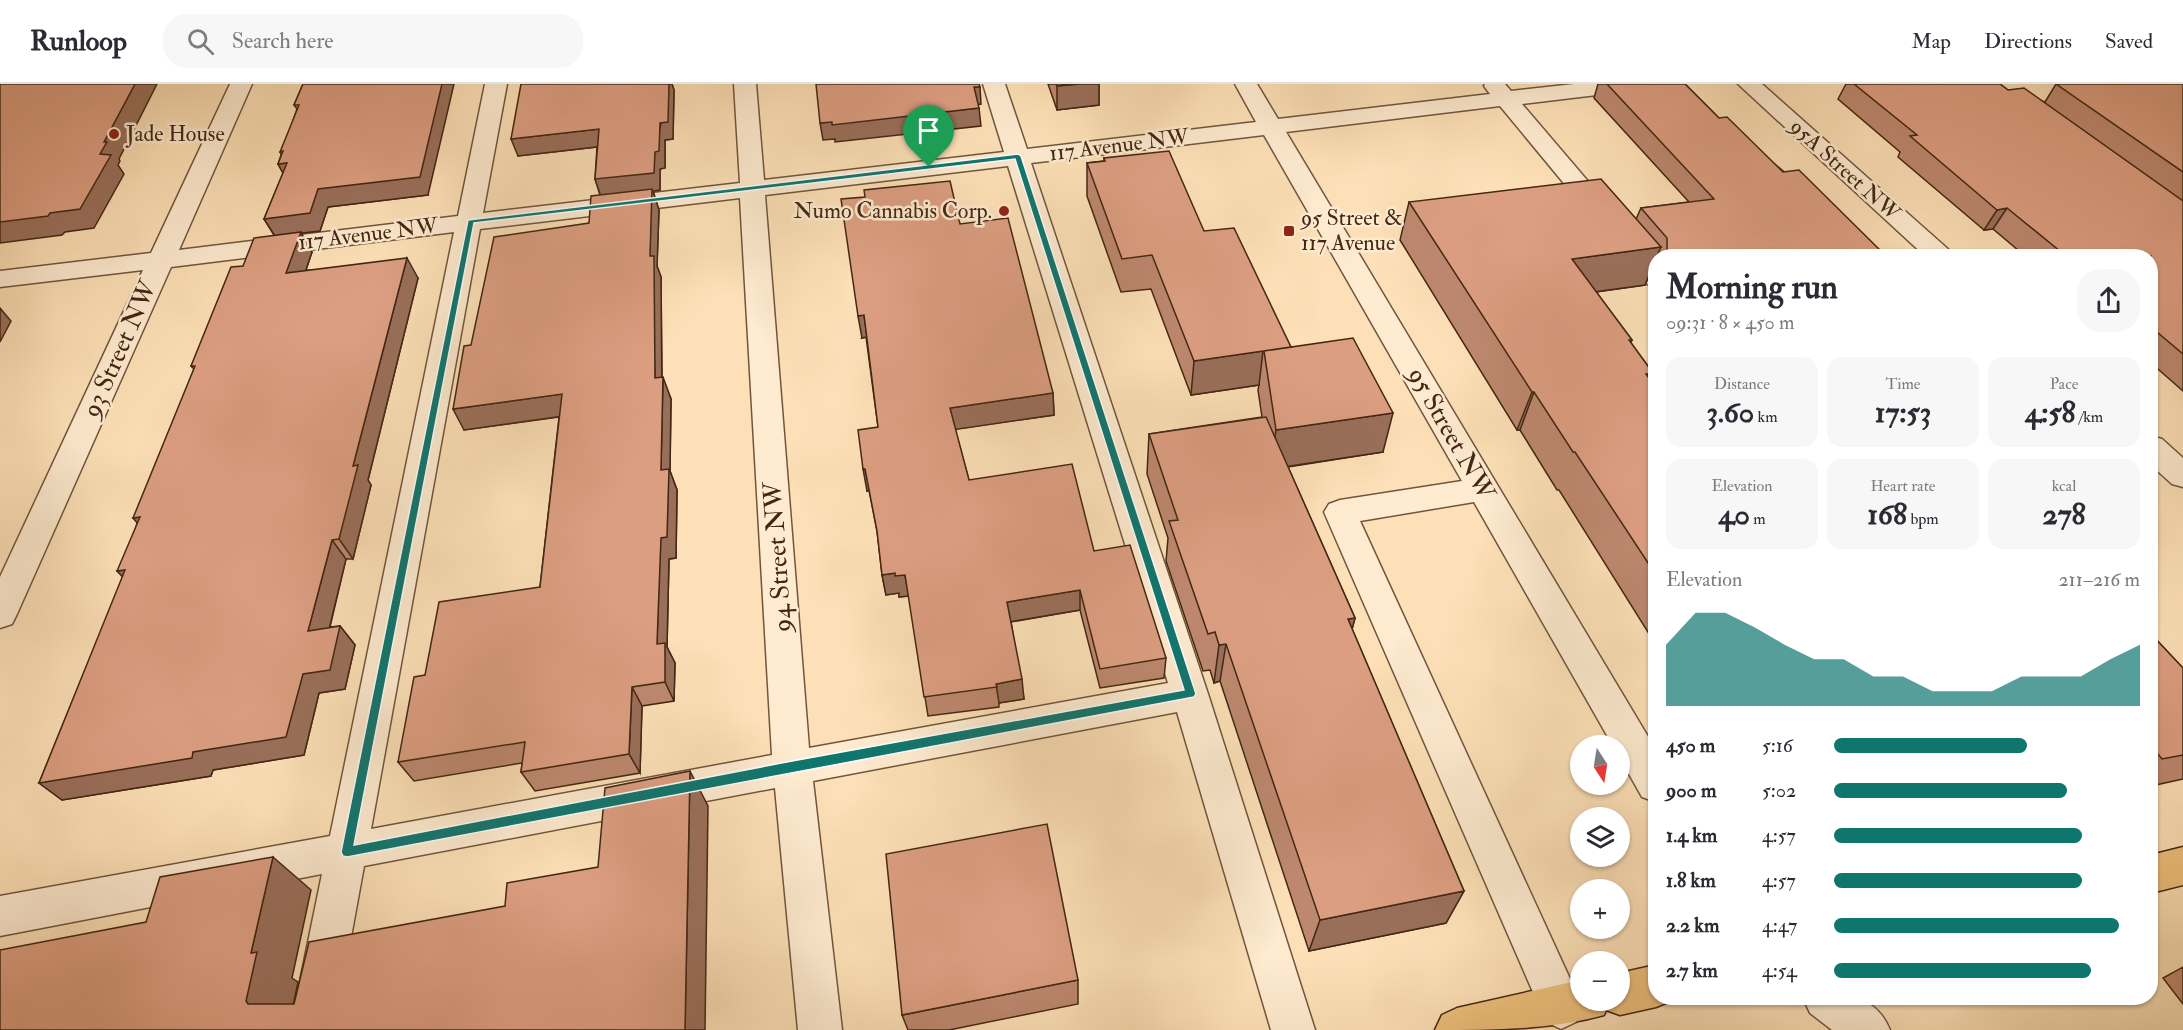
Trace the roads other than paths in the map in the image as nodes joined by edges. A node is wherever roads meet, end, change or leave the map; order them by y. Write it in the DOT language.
graph roads {
  1 [pos="241,84"];
  2 [pos="496,84"];
  3 [pos="745,84"];
  4 [pos="994,84"];
  5 [pos="1246,84"];
  6 [pos="1630,84"];
  7 [pos="1749,84"];
  8 [pos="1499,91"];
  9 [pos="1271,127"];
  10 [pos="1018,156"];
  11 [pos="752,189"];
  12 [pos="471,221"];
  13 [pos="1932,249"];
  14 [pos="161,260"];
  15 [pos="1648,268"];
  16 [pos="0,279"];
  17 [pos="2158,453"];
  18 [pos="2183,476"];
  19 [pos="1483,489"];
  20 [pos="0,614"];
  21 [pos="1190,694"];
  22 [pos="792,766"];
  23 [pos="1648,771"];
  24 [pos="347,852"];
  25 [pos="0,916"];
  26 [pos="1648,988"];
  27 [pos="1630,992"];
  28 [pos="1570,994"];
  29 [pos="1570,1005"];
  30 [pos="1835,1005"];
  31 [pos="312,1030"];
  32 [pos="820,1030"];
  33 [pos="1293,1030"];
  34 [pos="1457,1030"];
  35 [pos="1868,1030"];
  1 -- 14 [label="street, 93 Street NW"];
  2 -- 12 [label="street"];
  3 -- 11 [label="street, 94 Street NW"];
  4 -- 10 [label="street"];
  5 -- 9 [label="street, 95 Street NW"];
  6 -- 8 [label="street, 117 Avenue NW"];
  7 -- 13 [label="street, 95A Street NW"];
  8 -- 9 [label="street, 117 Avenue NW"];
  8 -- 15 [label="street"];
  9 -- 10 [label="street, 117 Avenue NW"];
  9 -- 19 [label="street, 95 Street NW"];
  10 -- 11 [label="street, 117 Avenue NW"];
  10 -- 21 [label="street"];
  11 -- 12 [label="street, 117 Avenue NW"];
  11 -- 22 [label="street, 94 Street NW"];
  12 -- 14 [label="street, 117 Avenue NW"];
  12 -- 24 [label="street"];
  14 -- 16 [label="street, 117 Avenue NW"];
  14 -- 20 [label="street, 93 Street NW"];
  17 -- 18 [label="street"];
  19 -- 23 [label="street, 95 Street NW"];
  19 -- 28 [label="street"];
  21 -- 22 [label="street"];
  21 -- 33 [label="street"];
  22 -- 24 [label="street"];
  22 -- 32 [label="street, 94 Street NW"];
  24 -- 25 [label="street"];
  24 -- 31 [label="street"];
  26 -- 27 [label="main road"];
  29 -- 34 [label="main road"];
  30 -- 35 [label="street"];
}
